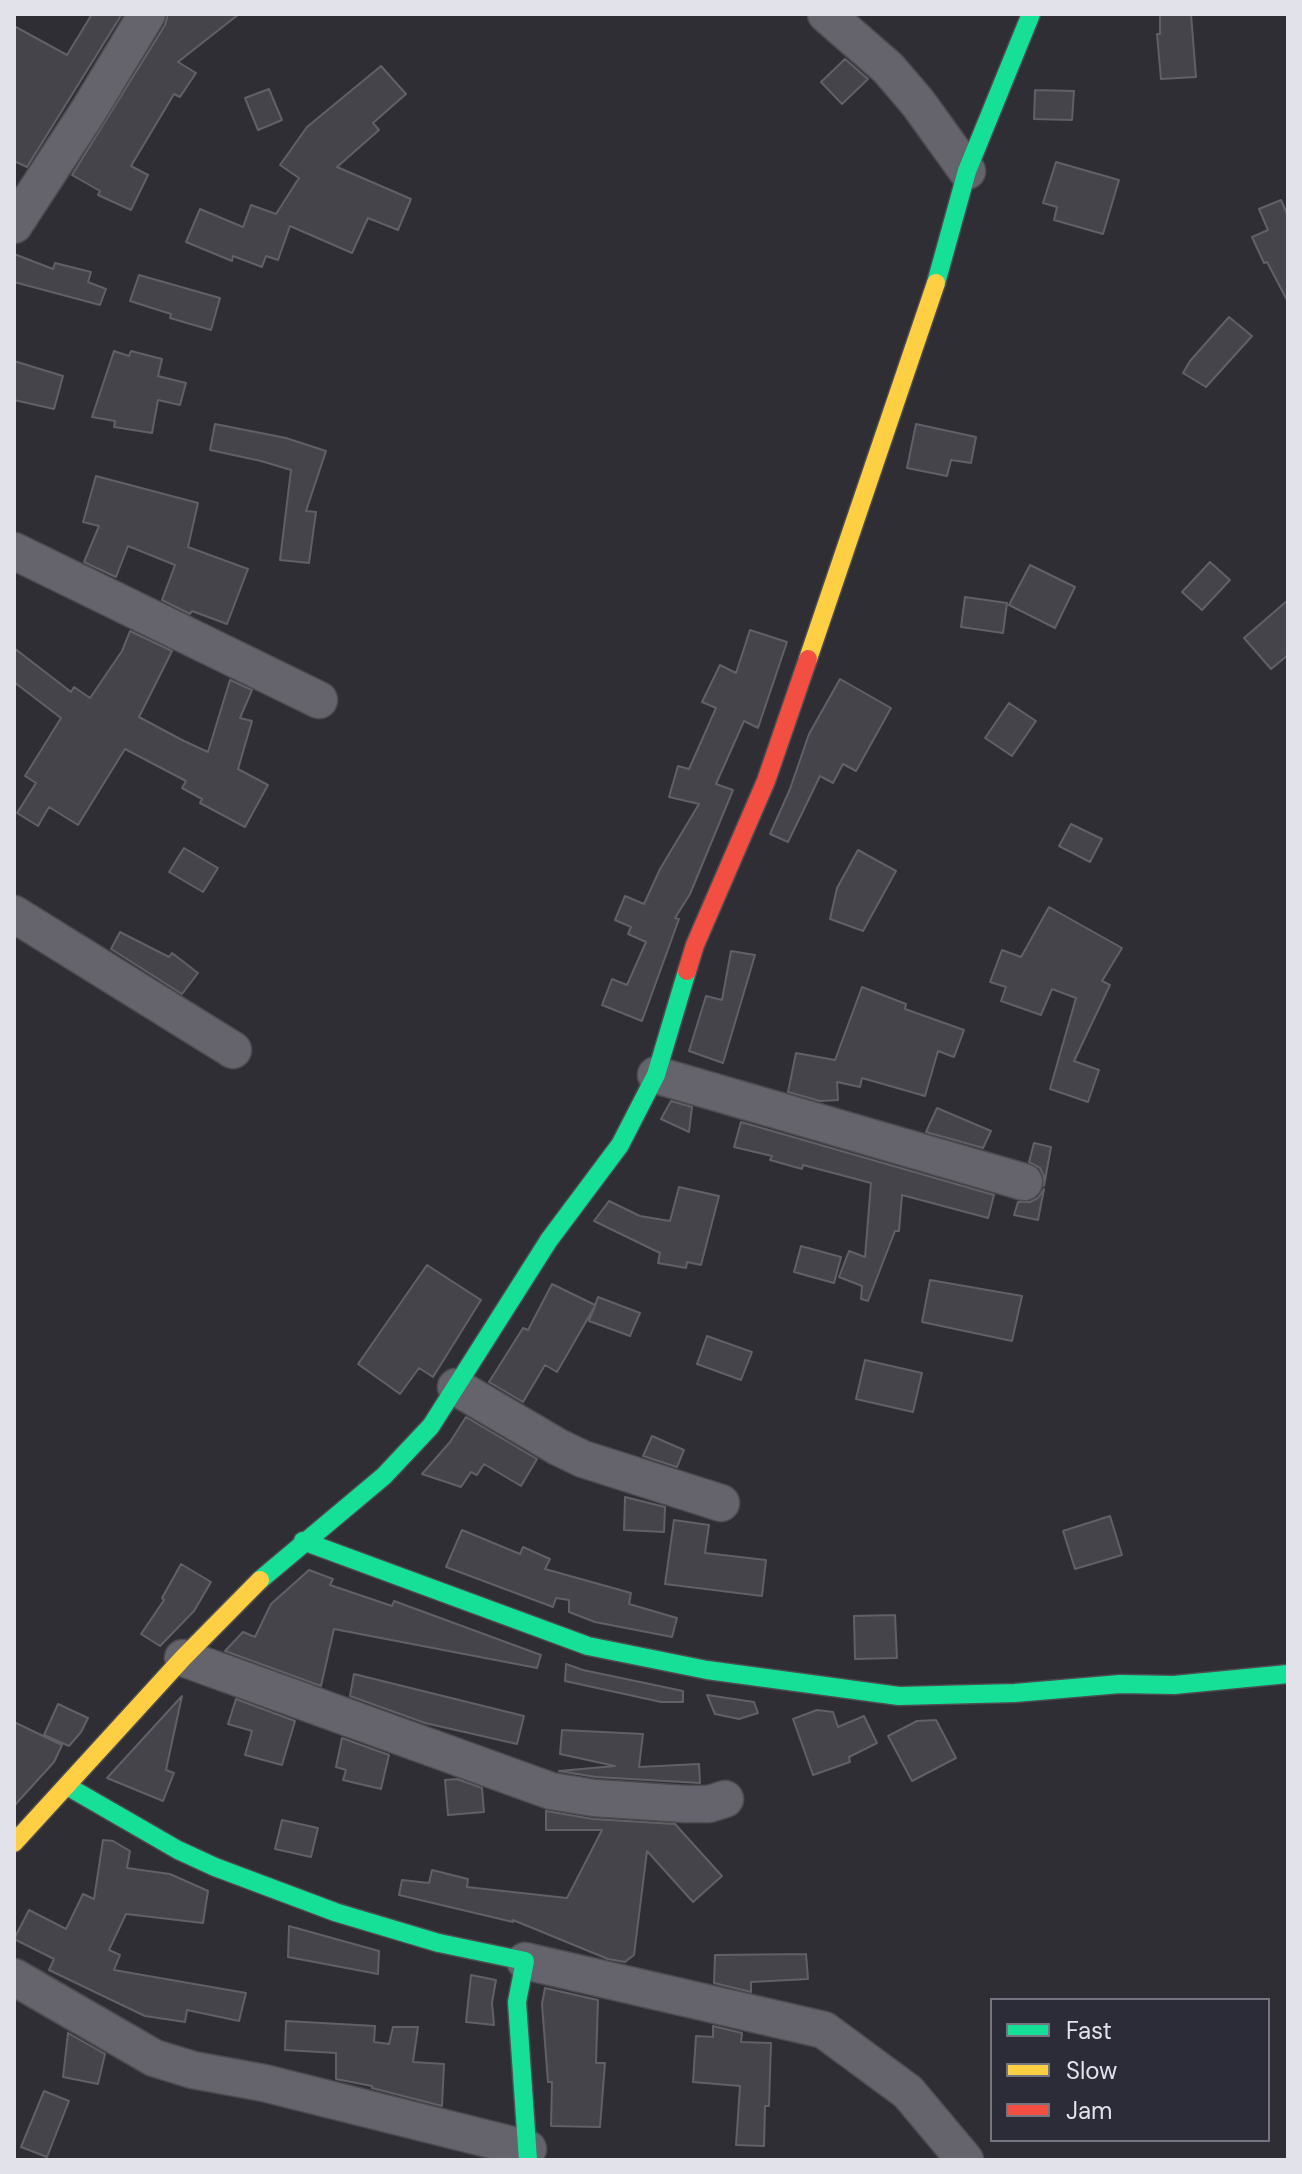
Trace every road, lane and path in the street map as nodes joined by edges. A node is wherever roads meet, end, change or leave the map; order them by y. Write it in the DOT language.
graph roads {
  1 [pos="147,14"];
  2 [pos="826,14"];
  3 [pos="1031,14"];
  4 [pos="967,171"];
  5 [pos="14,225"];
  6 [pos="14,551"];
  7 [pos="319,700"];
  8 [pos="14,914"];
  9 [pos="233,1050"];
  10 [pos="656,1075"];
  11 [pos="1024,1182"];
  12 [pos="456,1387"];
  13 [pos="721,1503"];
  14 [pos="303,1541"];
  15 [pos="183,1658"];
  16 [pos="1288,1674"];
  17 [pos="67,1786"];
  18 [pos="725,1799"];
  19 [pos="14,1843"];
  20 [pos="525,1961"];
  21 [pos="14,1977"];
  22 [pos="528,2155"];
  23 [pos="965,2160"];
  1 -- 5 [label="street"];
  2 -- 4 [label="street"];
  3 -- 4 [label="street"];
  4 -- 10 [label="street"];
  6 -- 7 [label="street"];
  8 -- 9 [label="street"];
  10 -- 11 [label="street"];
  10 -- 12 [label="street"];
  12 -- 13 [label="street"];
  12 -- 14 [label="street"];
  14 -- 15 [label="street"];
  14 -- 16 [label="street"];
  15 -- 17 [label="street"];
  15 -- 18 [label="street"];
  17 -- 19 [label="street"];
  17 -- 20 [label="street"];
  20 -- 22 [label="street"];
  20 -- 23 [label="street"];
  21 -- 22 [label="street"];
}
